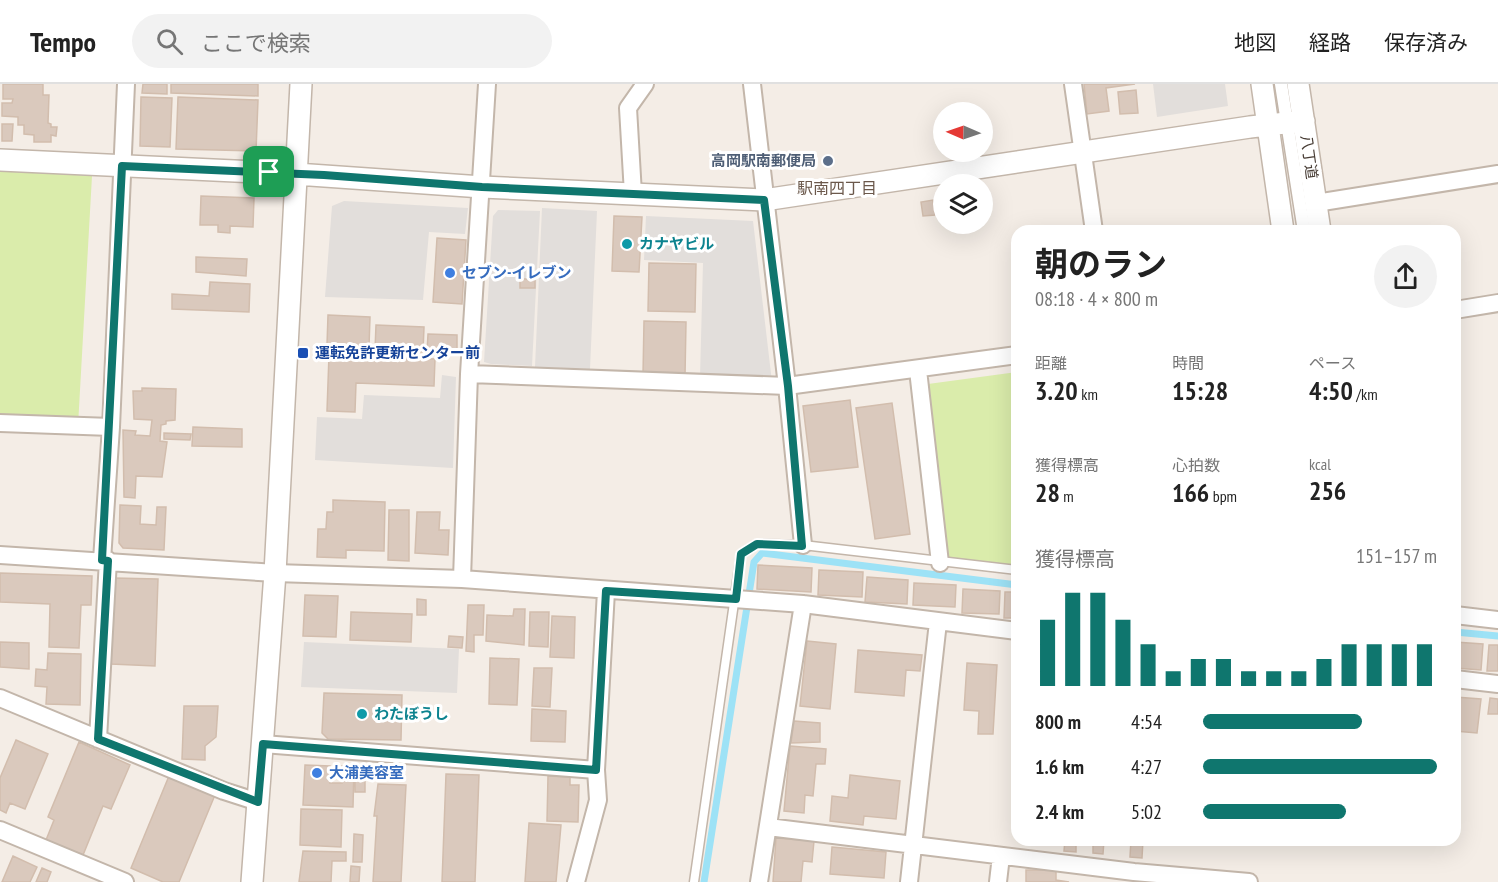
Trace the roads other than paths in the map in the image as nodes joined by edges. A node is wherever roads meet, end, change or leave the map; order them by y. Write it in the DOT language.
graph roads {
  1 [pos="126,84"];
  2 [pos="301,84"];
  3 [pos="487,84"];
  4 [pos="645,84"];
  5 [pos="1073,84"];
  6 [pos="1262,84"];
  7 [pos="1281,84"];
  8 [pos="1298,84"];
  9 [pos="756,85"];
  10 [pos="1304,122"];
  11 [pos="1268,124"];
  12 [pos="1083,152"];
  13 [pos="0,160"];
  14 [pos="122,166"];
  15 [pos="296,174"];
  16 [pos="1498,174"];
  17 [pos="482,187"];
  18 [pos="633,194"];
  19 [pos="764,200"];
  20 [pos="1316,203"];
  21 [pos="1093,225"];
  22 [pos="1282,225"];
  23 [pos="1303,225"];
  24 [pos="1319,225"];
  25 [pos="1498,303"];
  26 [pos="1461,309"];
  27 [pos="1011,356"];
  28 [pos="918,370"];
  29 [pos="469,374"];
  30 [pos="788,386"];
  31 [pos="0,423"];
  32 [pos="111,427"];
  33 [pos="802,546"];
  34 [pos="0,555"];
  35 [pos="105,560"];
  36 [pos="940,563"];
  37 [pos="1011,569"];
  38 [pos="275,573"];
  39 [pos="462,579"];
  40 [pos="606,591"];
  41 [pos="736,599"];
  42 [pos="803,604"];
  43 [pos="1461,616"];
  44 [pos="1498,620"];
  45 [pos="938,622"];
  46 [pos="1011,630"];
  47 [pos="1461,680"];
  48 [pos="1498,684"];
  49 [pos="0,698"];
  50 [pos="98,739"];
  51 [pos="263,744"];
  52 [pos="596,770"];
  53 [pos="258,802"];
  54 [pos="768,827"];
  55 [pos="0,830"];
  56 [pos="913,845"];
  57 [pos="1001,856"];
  58 [pos="1134,877"];
  59 [pos="125,882"];
  60 [pos="252,882"];
  61 [pos="576,882"];
  62 [pos="694,882"];
  63 [pos="759,882"];
  64 [pos="909,882"];
  65 [pos="998,882"];
  66 [pos="1249,882"];
  1 -- 14 [label="street"];
  2 -- 15 [label="street"];
  3 -- 17 [label="street"];
  4 -- 18 [label="street"];
  5 -- 12 [label="street"];
  6 -- 11 [label="street"];
  7 -- 23 [label="street"];
  8 -- 10 [label="street, 八丁道"];
  9 -- 19 [label="street"];
  10 -- 11 [label="street"];
  10 -- 20 [label="street, 八丁道"];
  11 -- 12 [label="street"];
  11 -- 22 [label="street"];
  12 -- 19 [label="street"];
  12 -- 21 [label="street"];
  13 -- 14 [label="street"];
  14 -- 15 [label="street"];
  14 -- 32 [label="street"];
  15 -- 17 [label="street"];
  15 -- 38 [label="street"];
  16 -- 20 [label="street"];
  17 -- 18 [label="street"];
  17 -- 29 [label="street"];
  18 -- 19 [label="street"];
  19 -- 30 [label="street"];
  20 -- 24 [label="street, 八丁道"];
  25 -- 26 [label="street"];
  27 -- 28 [label="street"];
  28 -- 30 [label="street"];
  28 -- 36 [label="street"];
  29 -- 30 [label="street"];
  29 -- 39 [label="street"];
  30 -- 33 [label="street"];
  31 -- 32 [label="street"];
  32 -- 35 [label="street"];
  33 -- 36 [label="lane"];
  33 -- 41 [label="lane"];
  34 -- 35 [label="street"];
  35 -- 38 [label="street"];
  35 -- 50 [label="street"];
  36 -- 37 [label="lane"];
  38 -- 39 [label="street"];
  38 -- 51 [label="street"];
  39 -- 40 [label="street"];
  40 -- 41 [label="street"];
  40 -- 52 [label="street"];
  41 -- 42 [label="street"];
  41 -- 62 [label="lane"];
  42 -- 45 [label="street"];
  42 -- 54 [label="street"];
  43 -- 44 [label="street"];
  45 -- 46 [label="street"];
  45 -- 56 [label="street"];
  47 -- 48 [label="street"];
  49 -- 50 [label="street"];
  50 -- 53 [label="street"];
  51 -- 52 [label="street"];
  51 -- 53 [label="street"];
  52 -- 61 [label="street"];
  53 -- 60 [label="street"];
  54 -- 56 [label="street"];
  54 -- 63 [label="street"];
  55 -- 59 [label="street"];
  56 -- 57 [label="street"];
  56 -- 64 [label="street"];
  57 -- 58 [label="street"];
  57 -- 65 [label="street"];
  58 -- 66 [label="street"];
}
